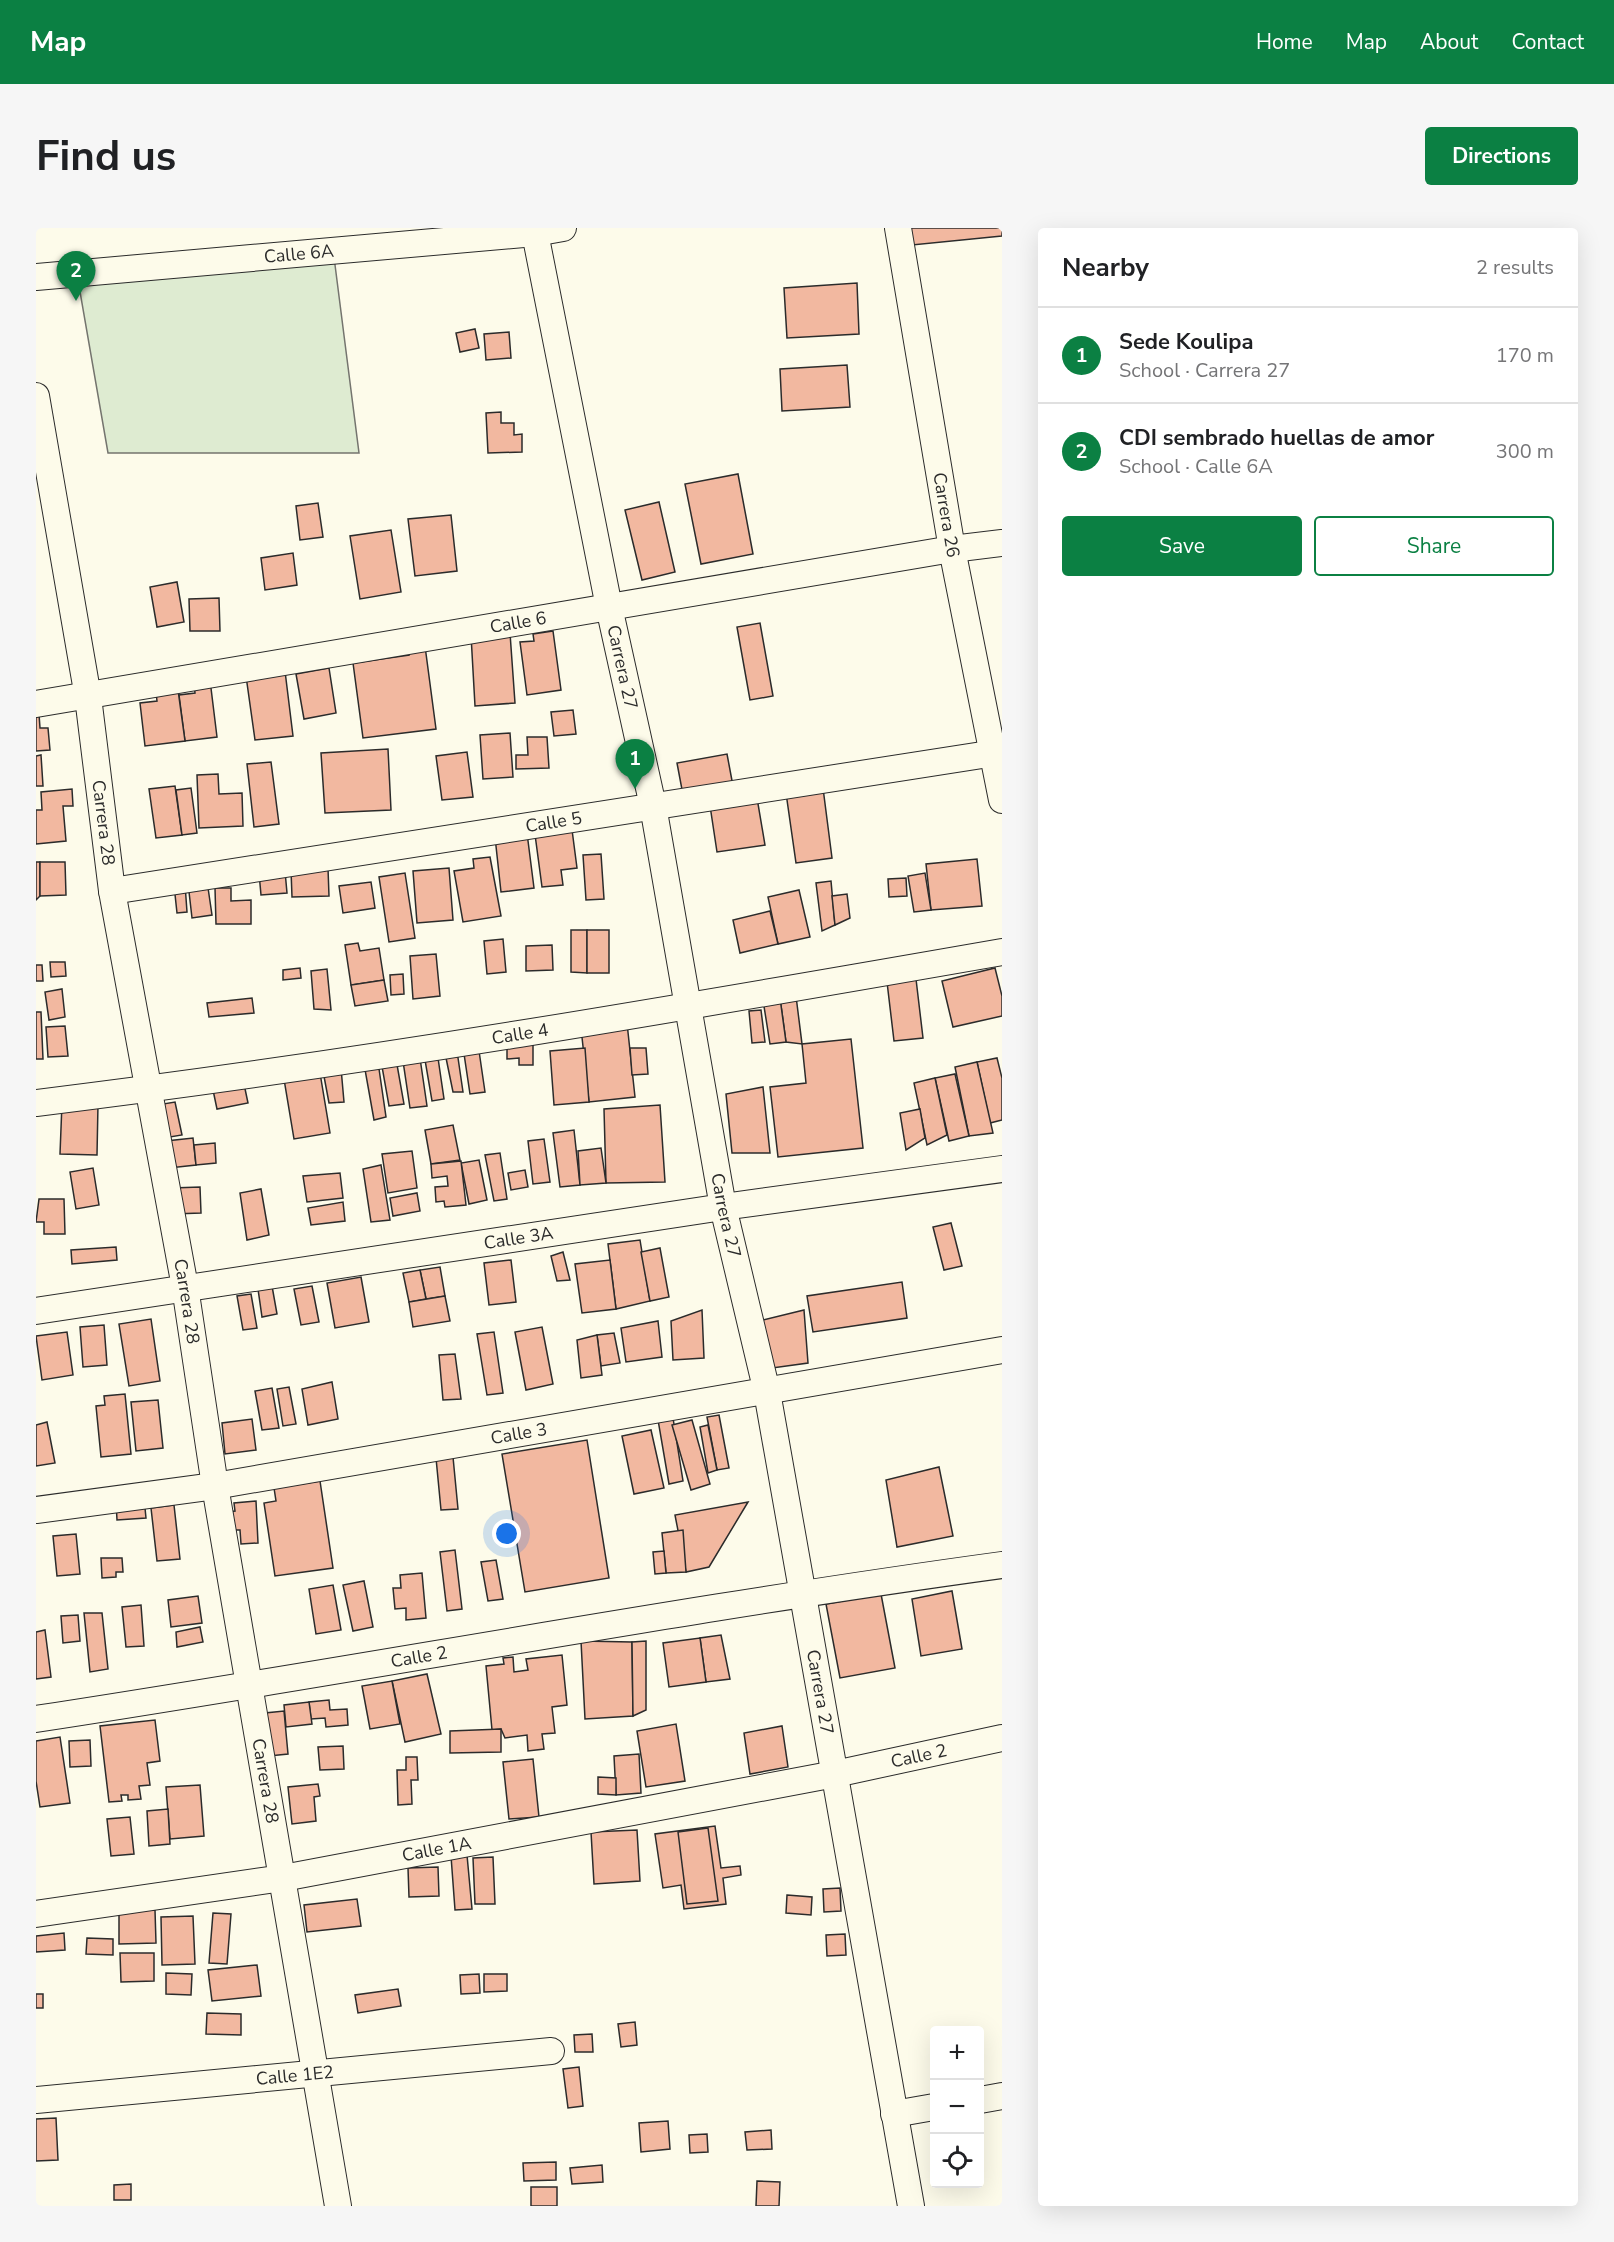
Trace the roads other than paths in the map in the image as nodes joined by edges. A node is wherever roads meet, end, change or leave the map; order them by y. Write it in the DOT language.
graph roads {
  1 [pos="563,228"];
  2 [pos="898,228"];
  3 [pos="534,231"];
  4 [pos="36,277"];
  5 [pos="36,396"];
  6 [pos="1002,543"];
  7 [pos="952,549"];
  8 [pos="609,607"];
  9 [pos="88,697"];
  10 [pos="36,704"];
  11 [pos="994,753"];
  12 [pos="1002,800"];
  13 [pos="653,806"];
  14 [pos="112,891"];
  15 [pos="1002,952"];
  16 [pos="689,1007"];
  17 [pos="151,1089"];
  18 [pos="36,1103"];
  19 [pos="1002,1169"];
  20 [pos="723,1207"];
  21 [pos="185,1287"];
  22 [pos="36,1311"];
  23 [pos="1002,1350"];
  24 [pos="767,1392"];
  25 [pos="215,1486"];
  26 [pos="36,1510"];
  27 [pos="1002,1565"];
  28 [pos="801,1592"];
  29 [pos="251,1686"];
  30 [pos="36,1719"];
  31 [pos="1002,1738"];
  32 [pos="835,1774"];
  33 [pos="283,1878"];
  34 [pos="36,1914"];
  35 [pos="552,2051"];
  36 [pos="314,2072"];
  37 [pos="1002,2096"];
  38 [pos="984,2099"];
  39 [pos="36,2100"];
  40 [pos="930,2108"];
  41 [pos="894,2114"];
  42 [pos="338,2206"];
  43 [pos="911,2206"];
  1 -- 3 [label="street, Calle 6A"];
  2 -- 7 [label="street, Carrera 26"];
  3 -- 4 [label="street, Calle 6A"];
  3 -- 8 [label="street, Carrera 27"];
  5 -- 9 [label="street, Carrera 28"];
  6 -- 7 [label="street, Calle 6"];
  7 -- 8 [label="street, Calle 6"];
  7 -- 11 [label="street, Carrera 26"];
  8 -- 9 [label="street, Calle 6"];
  8 -- 13 [label="street, Carrera 27"];
  9 -- 10 [label="street, Calle 6"];
  9 -- 14 [label="street, Carrera 28"];
  11 -- 12 [label="street, Carrera 26"];
  11 -- 13 [label="street, Calle 5"];
  13 -- 14 [label="street, Calle 5"];
  13 -- 16 [label="street, Carrera 27"];
  14 -- 17 [label="street, Carrera 28"];
  15 -- 16 [label="street, Calle 4"];
  16 -- 17 [label="street, Calle 4"];
  16 -- 20 [label="street, Carrera 27"];
  17 -- 18 [label="street, Calle 4"];
  17 -- 21 [label="street, Carrera 28"];
  19 -- 20 [label="street, Calle 3A"];
  20 -- 21 [label="street, Calle 3A"];
  20 -- 24 [label="street, Carrera 27"];
  21 -- 22 [label="street, Calle 3A"];
  21 -- 25 [label="street, Carrera 28"];
  23 -- 24 [label="street, Calle 3"];
  24 -- 25 [label="street, Calle 3"];
  24 -- 28 [label="street, Carrera 27"];
  25 -- 26 [label="street, Calle 3"];
  25 -- 29 [label="street, Carrera 28"];
  27 -- 28 [label="street, Calle 2"];
  28 -- 29 [label="street, Calle 2"];
  28 -- 32 [label="street, Carrera 27"];
  29 -- 30 [label="street, Calle 2"];
  29 -- 33 [label="street, Carrera 28"];
  31 -- 32 [label="street, Calle 2"];
  32 -- 33 [label="street, Calle 1A"];
  32 -- 41 [label="street, Carrera 27"];
  33 -- 34 [label="street, Calle 1A"];
  33 -- 36 [label="street, Carrera 28"];
  35 -- 36 [label="street, Calle 1E2"];
  36 -- 39 [label="street, Calle 1E2"];
  36 -- 42 [label="street, Carrera 28"];
  37 -- 38 [label="street"];
  40 -- 41 [label="street"];
  41 -- 43 [label="street, Carrera 27"];
}
